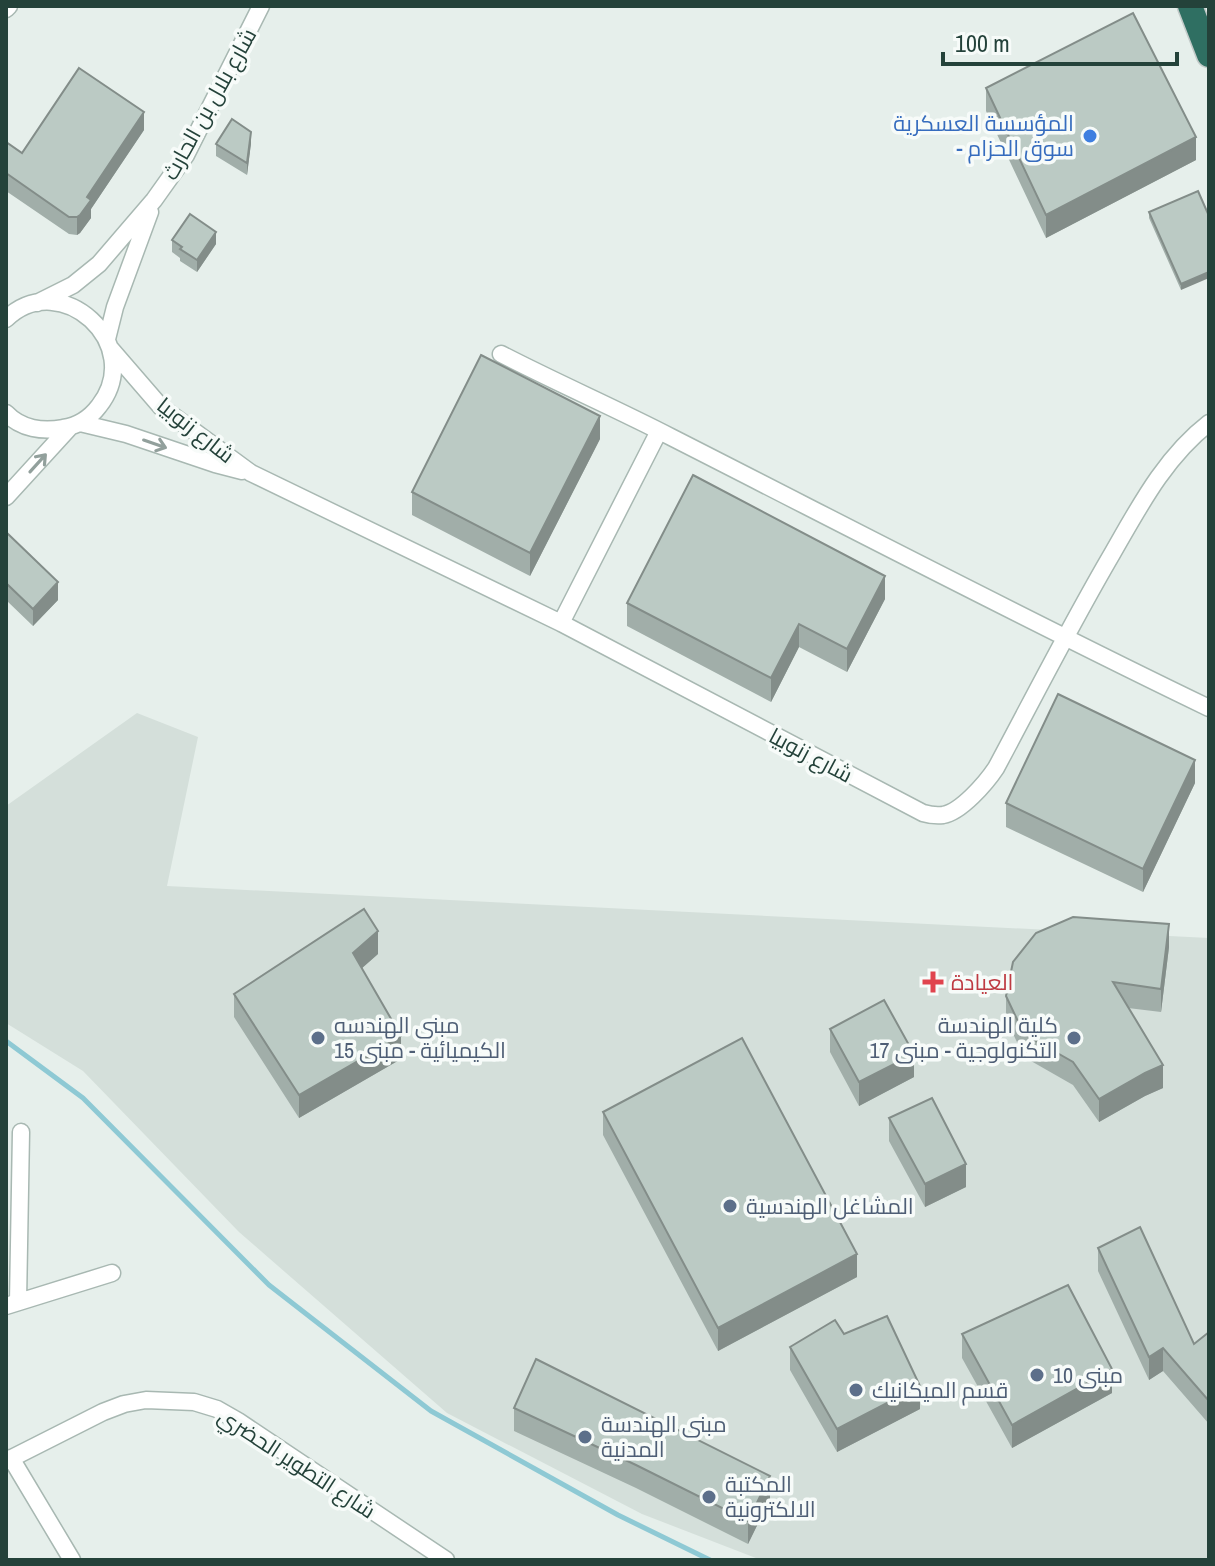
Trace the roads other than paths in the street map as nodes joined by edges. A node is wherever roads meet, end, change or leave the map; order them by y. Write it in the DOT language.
graph roads {
  1 [pos="261,6"];
  2 [pos="1190,6"];
  3 [pos="1209,55"];
  4 [pos="154,200"];
  5 [pos="99,264"];
  6 [pos="121,289"];
  7 [pos="33,304"];
  8 [pos="6,309"];
  9 [pos="6,319"];
  10 [pos="109,344"];
  11 [pos="501,354"];
  12 [pos="6,413"];
  13 [pos="1209,423"];
  14 [pos="75,425"];
  15 [pos="659,431"];
  16 [pos="251,473"];
  17 [pos="6,497"];
  18 [pos="561,623"];
  19 [pos="1064,639"];
  20 [pos="1209,708"];
  21 [pos="21,1132"];
  22 [pos="112,1273"];
  23 [pos="12,1304"];
  24 [pos="9,1460"];
  25 [pos="72,1560"];
  26 [pos="446,1560"];
  1 -- 4 [label="street, شارع بلال بن الحارث"];
  2 -- 3 [label="highway"];
  4 -- 5 [label="street, شارع بلال بن الحارث"];
  4 -- 6 [label="street, شارع بلال بن الحارث"];
  5 -- 6 [label="street"];
  5 -- 7 [label="street, شارع بلال بن الحارث"];
  6 -- 10 [label="street, شارع بلال بن الحارث"];
  7 -- 8 [label="street"];
  7 -- 9 [label="street"];
  7 -- 10 [label="street, شارع زنوبيا"];
  10 -- 14 [label="street, شارع بلال بن الحارث"];
  10 -- 16 [label="street, شارع زنوبيا"];
  11 -- 15 [label="street"];
  12 -- 14 [label="street, شارع زنوبيا"];
  13 -- 19 [label="street, شارع زنوبيا"];
  14 -- 16 [label="street, شارع زنوبيا, one-way"];
  17 -- 14 [label="street, شارع بلال بن الحارث, one-way"];
  15 -- 18 [label="street"];
  15 -- 19 [label="street"];
  16 -- 18 [label="street, شارع زنوبيا"];
  18 -- 19 [label="street, شارع زنوبيا"];
  19 -- 20 [label="street"];
  21 -- 23 [label="street"];
  22 -- 23 [label="street"];
  24 -- 25 [label="street"];
  24 -- 26 [label="street, شارع التطوير الحضري"];
}
